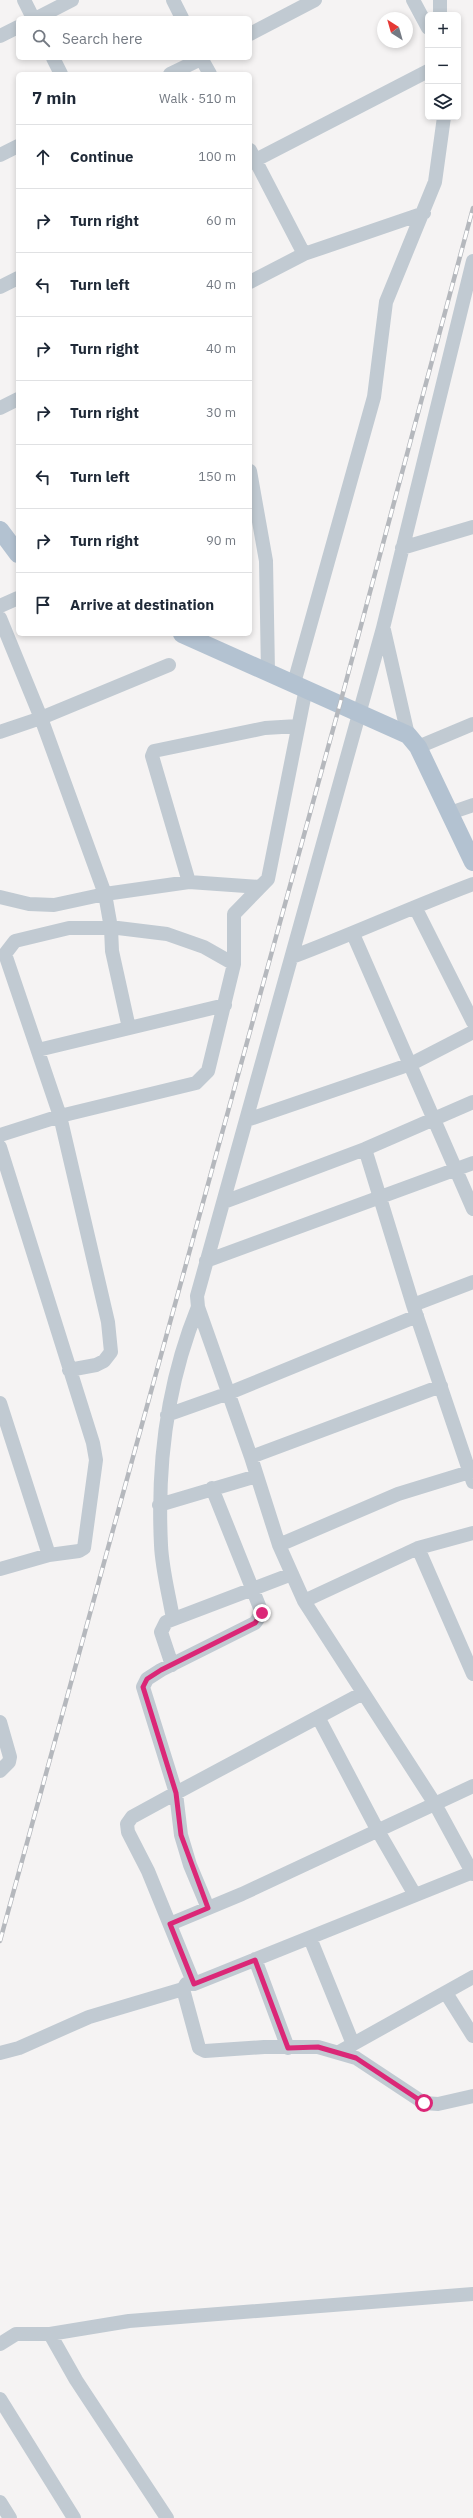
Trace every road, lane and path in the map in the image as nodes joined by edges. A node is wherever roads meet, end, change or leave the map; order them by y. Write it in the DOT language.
graph roads {
  1 [pos="24,0"];
  2 [pos="72,0"];
  3 [pos="173,0"];
  4 [pos="315,0"];
  5 [pos="413,0"];
  6 [pos="440,0"];
  7 [pos="440,12"];
  8 [pos="32,16"];
  9 [pos="41,16"];
  10 [pos="181,16"];
  11 [pos="425,22"];
  12 [pos="16,28"];
  13 [pos="252,33"];
  14 [pos="0,36"];
  15 [pos="54,60"];
  16 [pos="198,60"];
  17 [pos="203,60"];
  18 [pos="60,72"];
  19 [pos="174,72"];
  20 [pos="209,72"];
  21 [pos="425,72"];
  22 [pos="444,120"];
  23 [pos="16,147"];
  24 [pos="0,155"];
  25 [pos="252,158"];
  26 [pos="424,214"];
  27 [pos="304,254"];
  28 [pos="472,273"];
  29 [pos="16,279"];
  30 [pos="252,281"];
  31 [pos="0,287"];
  32 [pos="16,400"];
  33 [pos="0,408"];
  34 [pos="252,482"];
  35 [pos="473,527"];
  36 [pos="0,530"];
  37 [pos="402,548"];
  38 [pos="16,551"];
  39 [pos="16,599"];
  40 [pos="0,606"];
  41 [pos="0,618"];
  42 [pos="383,628"];
  43 [pos="187,636"];
  44 [pos="169,665"];
  45 [pos="268,672"];
  46 [pos="300,686"];
  47 [pos="359,712"];
  48 [pos="41,718"];
  49 [pos="473,724"];
  50 [pos="298,726"];
  51 [pos="0,732"];
  52 [pos="413,741"];
  53 [pos="473,804"];
  54 [pos="450,813"];
  55 [pos="473,862"];
  56 [pos="189,882"];
  57 [pos="473,884"];
  58 [pos="260,887"];
  59 [pos="105,894"];
  60 [pos="0,897"];
  61 [pos="415,906"];
  62 [pos="111,928"];
  63 [pos="353,934"];
  64 [pos="292,957"];
  65 [pos="234,964"];
  66 [pos="225,1005"];
  67 [pos="473,1022"];
  68 [pos="129,1028"];
  69 [pos="473,1032"];
  70 [pos="38,1050"];
  71 [pos="410,1064"];
  72 [pos="473,1102"];
  73 [pos="60,1116"];
  74 [pos="247,1120"];
  75 [pos="433,1121"];
  76 [pos="0,1135"];
  77 [pos="0,1147"];
  78 [pos="365,1149"];
  79 [pos="473,1163"];
  80 [pos="456,1171"];
  81 [pos="381,1198"];
  82 [pos="224,1202"];
  83 [pos="473,1209"];
  84 [pos="206,1261"];
  85 [pos="473,1282"];
  86 [pos="198,1307"];
  87 [pos="415,1310"];
  88 [pos="69,1370"];
  89 [pos="441,1386"];
  90 [pos="229,1393"];
  91 [pos="0,1403"];
  92 [pos="167,1415"];
  93 [pos="251,1456"];
  94 [pos="472,1475"];
  95 [pos="257,1476"];
  96 [pos="212,1488"];
  97 [pos="159,1504"];
  98 [pos="473,1533"];
  99 [pos="279,1545"];
  100 [pos="418,1548"];
  101 [pos="49,1555"];
  102 [pos="0,1569"];
  103 [pos="292,1574"];
  104 [pos="252,1588"];
  105 [pos="304,1601"];
  106 [pos="173,1619"];
  107 [pos="172,1665"];
  108 [pos="473,1674"];
  109 [pos="363,1693"];
  110 [pos="318,1717"];
  111 [pos="0,1722"];
  112 [pos="0,1771"];
  113 [pos="473,1786"];
  114 [pos="176,1793"];
  115 [pos="435,1804"];
  116 [pos="378,1831"];
  117 [pos="473,1872"];
  118 [pos="415,1895"];
  119 [pos="208,1908"];
  120 [pos="170,1924"];
  121 [pos="310,1938"];
  122 [pos="255,1960"];
  123 [pos="473,1977"];
  124 [pos="188,1986"];
  125 [pos="446,1993"];
  126 [pos="473,2036"];
  127 [pos="353,2044"];
  128 [pos="288,2048"];
  129 [pos="339,2052"];
  130 [pos="0,2053"];
  131 [pos="473,2096"];
  132 [pos="473,2294"];
  133 [pos="50,2334"];
  134 [pos="0,2344"];
  135 [pos="0,2399"];
  136 [pos="0,2502"];
  137 [pos="10,2518"];
  138 [pos="74,2518"];
  139 [pos="166,2518"];
  1 -- 8 [label="street"];
  2 -- 9 [label="street"];
  3 -- 10 [label="street"];
  4 -- 13 [label="street"];
  5 -- 11 [label="street"];
  6 -- 7 [label="street"];
  12 -- 14 [label="street"];
  15 -- 18 [label="street"];
  16 -- 19 [label="street"];
  17 -- 20 [label="street"];
  21 -- 25 [label="street"];
  22 -- 26 [label="street"];
  23 -- 24 [label="street"];
  25 -- 27 [label="street"];
  26 -- 27 [label="street"];
  26 -- 46 [label="street"];
  27 -- 30 [label="street"];
  28 -- 37 [label="street"];
  29 -- 31 [label="street"];
  32 -- 33 [label="street"];
  34 -- 45 [label="street"];
  35 -- 37 [label="street"];
  36 -- 38 [label="main road"];
  37 -- 42 [label="street"];
  39 -- 40 [label="street"];
  41 -- 48 [label="street"];
  42 -- 47 [label="street"];
  42 -- 52 [label="street"];
  43 -- 45 [label="main road"];
  44 -- 48 [label="street"];
  45 -- 46 [label="main road"];
  46 -- 47 [label="main road"];
  46 -- 50 [label="street"];
  47 -- 52 [label="main road"];
  47 -- 64 [label="street"];
  48 -- 51 [label="street"];
  48 -- 59 [label="street"];
  49 -- 52 [label="street"];
  50 -- 56 [label="street"];
  50 -- 58 [label="street"];
  52 -- 54 [label="main road"];
  53 -- 54 [label="street"];
  54 -- 55 [label="main road"];
  56 -- 58 [label="street"];
  56 -- 59 [label="street"];
  57 -- 61 [label="street"];
  58 -- 65 [label="street"];
  59 -- 60 [label="street"];
  59 -- 62 [label="street"];
  61 -- 63 [label="street"];
  61 -- 67 [label="street"];
  62 -- 65 [label="street"];
  62 -- 68 [label="street"];
  62 -- 70 [label="street"];
  63 -- 64 [label="street"];
  63 -- 71 [label="street"];
  64 -- 74 [label="street"];
  65 -- 66 [label="street"];
  66 -- 68 [label="street"];
  66 -- 73 [label="street"];
  68 -- 70 [label="street"];
  69 -- 71 [label="street"];
  70 -- 73 [label="street"];
  71 -- 74 [label="street"];
  71 -- 75 [label="street"];
  72 -- 75 [label="street"];
  73 -- 76 [label="street"];
  73 -- 88 [label="street"];
  74 -- 82 [label="street"];
  75 -- 78 [label="street"];
  75 -- 80 [label="street"];
  77 -- 88 [label="street"];
  78 -- 81 [label="street"];
  78 -- 82 [label="street"];
  79 -- 80 [label="street"];
  80 -- 81 [label="street"];
  80 -- 83 [label="street"];
  81 -- 84 [label="street"];
  81 -- 87 [label="street"];
  82 -- 84 [label="street"];
  84 -- 86 [label="street"];
  85 -- 87 [label="street"];
  86 -- 90 [label="street"];
  86 -- 92 [label="street"];
  87 -- 89 [label="street"];
  87 -- 90 [label="street"];
  88 -- 101 [label="street"];
  89 -- 93 [label="street"];
  89 -- 94 [label="street"];
  90 -- 92 [label="street"];
  90 -- 93 [label="street"];
  91 -- 101 [label="street"];
  92 -- 97 [label="street"];
  93 -- 95 [label="street"];
  94 -- 99 [label="street"];
  95 -- 96 [label="street"];
  95 -- 99 [label="street"];
  96 -- 97 [label="street"];
  96 -- 104 [label="street"];
  97 -- 106 [label="street"];
  98 -- 100 [label="street"];
  99 -- 103 [label="street"];
  100 -- 105 [label="street"];
  100 -- 108 [label="street"];
  101 -- 102 [label="street"];
  103 -- 104 [label="street"];
  103 -- 105 [label="street"];
  104 -- 106 [label="street"];
  104 -- 107 [label="street"];
  105 -- 109 [label="street"];
  106 -- 107 [label="street"];
  107 -- 114 [label="street"];
  109 -- 110 [label="street"];
  109 -- 115 [label="street"];
  110 -- 114 [label="street"];
  110 -- 116 [label="street"];
  111 -- 112 [label="street"];
  113 -- 115 [label="street"];
  114 -- 119 [label="street"];
  114 -- 120 [label="street"];
  115 -- 116 [label="street"];
  115 -- 117 [label="street"];
  116 -- 118 [label="street"];
  116 -- 119 [label="street"];
  117 -- 118 [label="street"];
  118 -- 121 [label="street"];
  119 -- 120 [label="street"];
  120 -- 124 [label="street"];
  121 -- 122 [label="street"];
  121 -- 127 [label="street"];
  122 -- 124 [label="street"];
  122 -- 128 [label="street"];
  123 -- 125 [label="street"];
  124 -- 128 [label="street"];
  124 -- 130 [label="street"];
  125 -- 126 [label="street"];
  125 -- 127 [label="street"];
  127 -- 129 [label="street"];
  128 -- 129 [label="street"];
  129 -- 131 [label="street"];
  132 -- 133 [label="street"];
  133 -- 134 [label="street"];
  133 -- 139 [label="street"];
  135 -- 138 [label="street"];
  136 -- 137 [label="street"];
}
